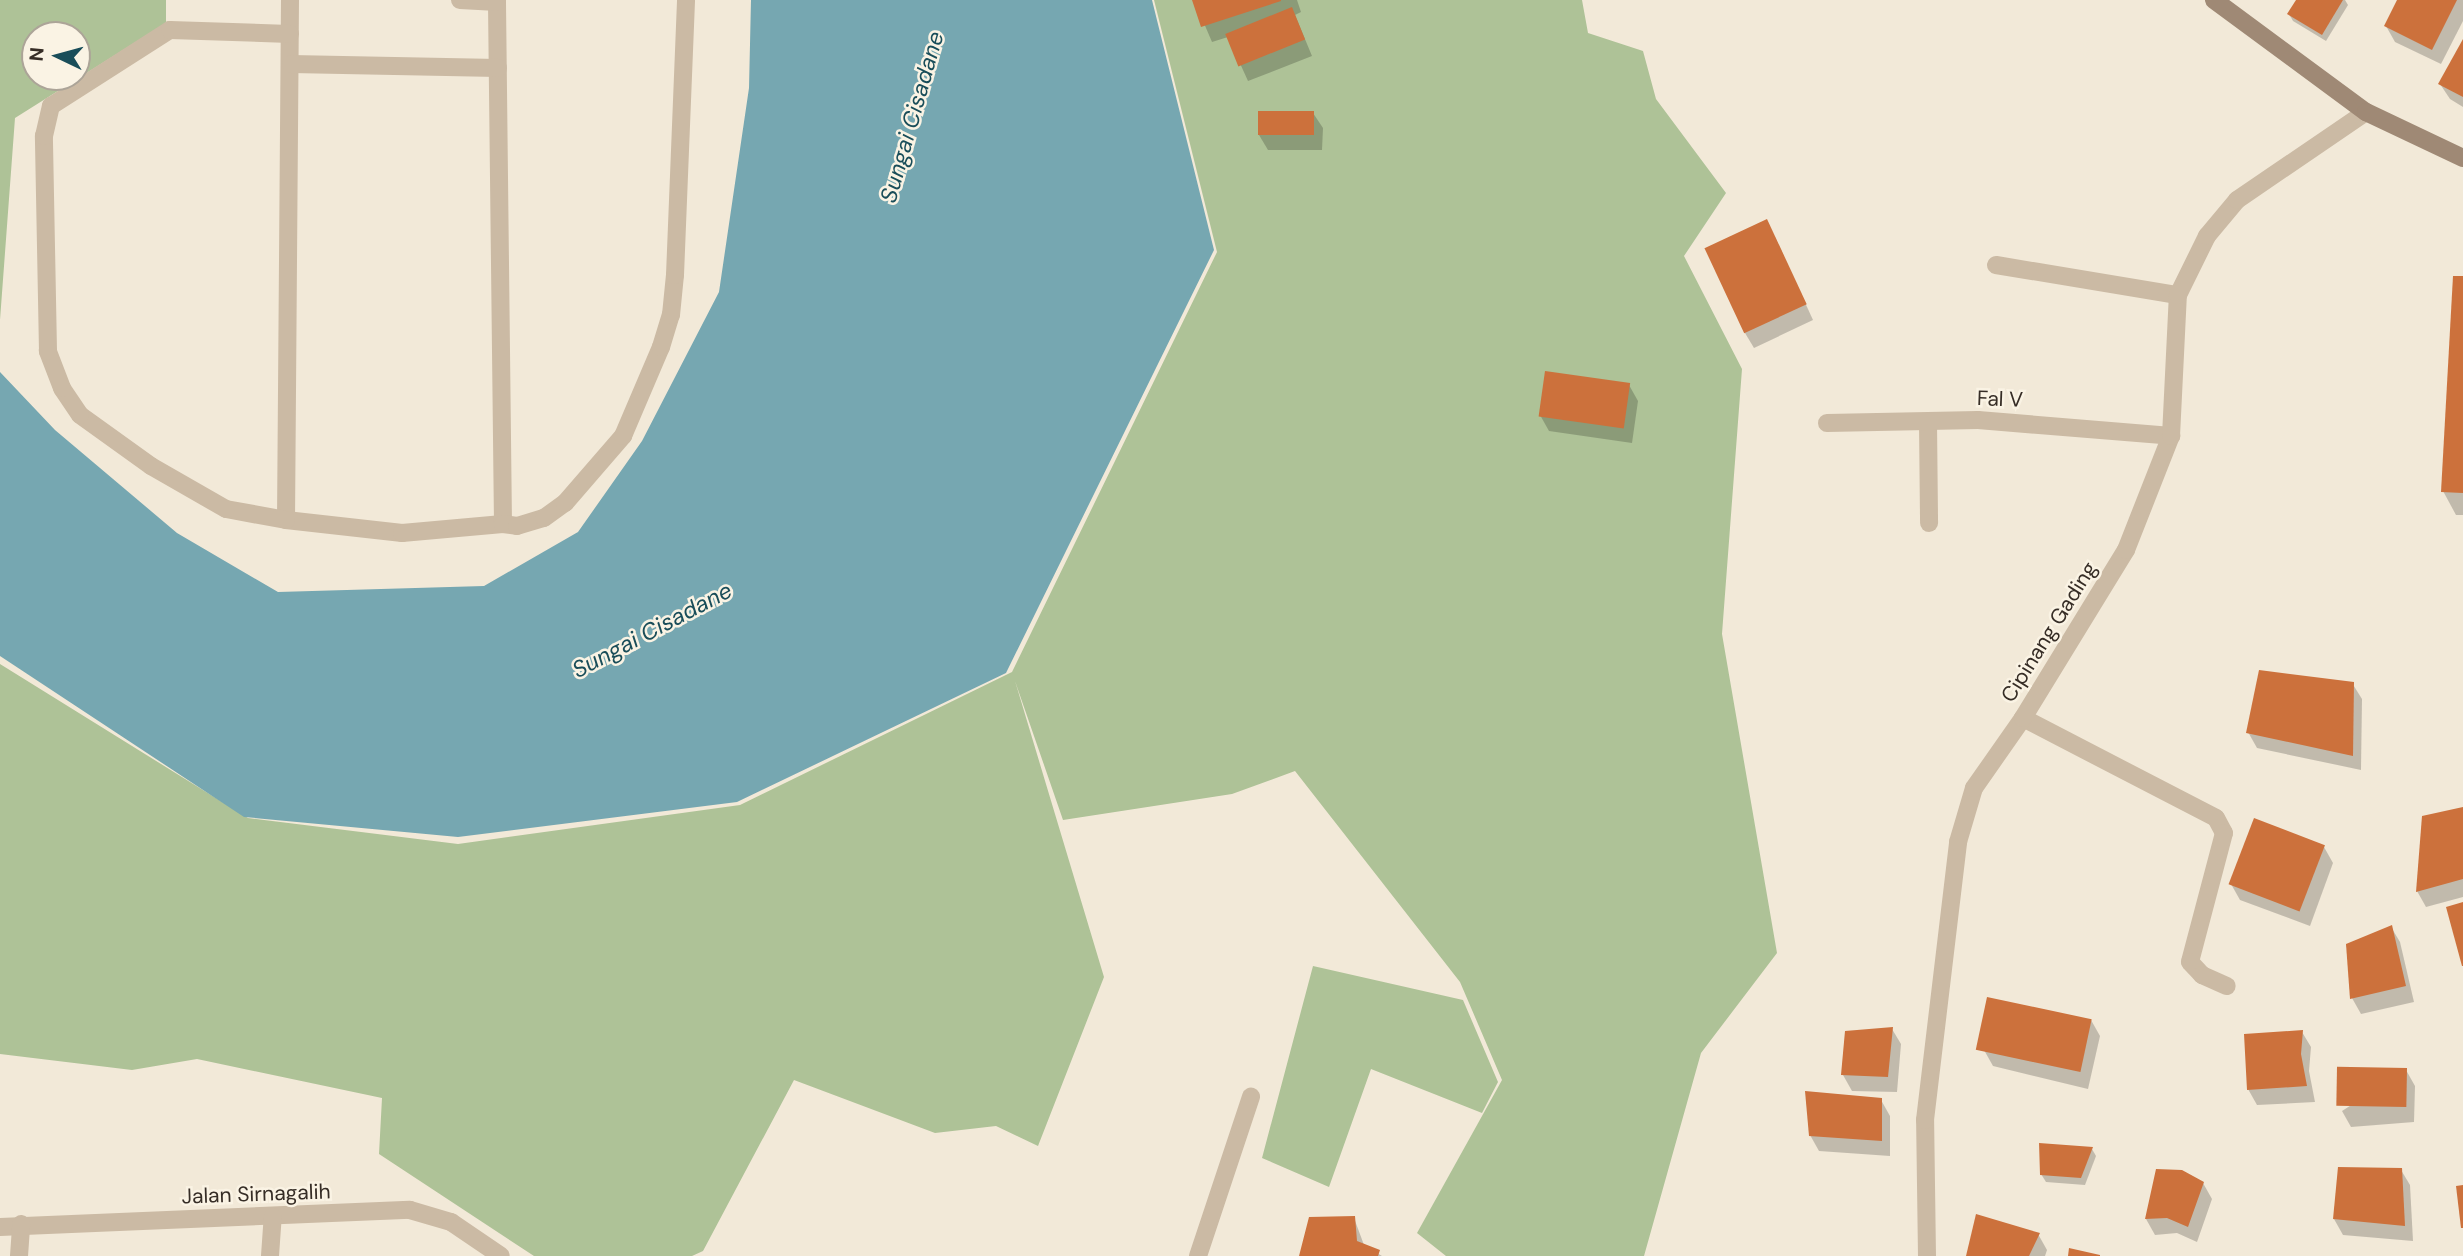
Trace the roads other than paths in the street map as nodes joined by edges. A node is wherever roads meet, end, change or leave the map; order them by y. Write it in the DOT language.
graph roads {
  1 [pos="290,0"];
  2 [pos="460,0"];
  3 [pos="686,0"];
  4 [pos="2214,0"];
  5 [pos="497,1"];
  6 [pos="290,34"];
  7 [pos="291,64"];
  8 [pos="498,68"];
  9 [pos="2366,111"];
  10 [pos="2463,158"];
  11 [pos="1997,265"];
  12 [pos="2178,295"];
  13 [pos="1928,422"];
  14 [pos="1827,423"];
  15 [pos="2171,436"];
  16 [pos="286,520"];
  17 [pos="1929,523"];
  18 [pos="503,524"];
  19 [pos="2023,718"];
  20 [pos="2227,986"];
  21 [pos="1251,1097"];
  22 [pos="273,1217"];
  23 [pos="21,1224"];
  24 [pos="0,1227"];
  25 [pos="19,1256"];
  26 [pos="270,1256"];
  27 [pos="501,1256"];
  28 [pos="1198,1256"];
  29 [pos="1927,1256"];
  1 -- 6 [label="street"];
  2 -- 5 [label="street"];
  3 -- 18 [label="street"];
  4 -- 9 [label="main road"];
  5 -- 8 [label="street"];
  6 -- 7 [label="street"];
  6 -- 16 [label="street"];
  7 -- 8 [label="street"];
  7 -- 16 [label="street"];
  8 -- 18 [label="street"];
  9 -- 10 [label="main road"];
  9 -- 12 [label="street, Cipinang Gading"];
  11 -- 12 [label="street"];
  12 -- 15 [label="street, Cipinang Gading"];
  13 -- 14 [label="street, Fal V"];
  13 -- 15 [label="street, Fal V"];
  13 -- 17 [label="street"];
  15 -- 19 [label="street, Cipinang Gading"];
  16 -- 18 [label="street"];
  19 -- 20 [label="street"];
  19 -- 29 [label="street, Cipinang Gading"];
  21 -- 28 [label="street"];
  22 -- 23 [label="street, Jalan Sirnagalih"];
  22 -- 26 [label="street"];
  22 -- 27 [label="street, Jalan Sirnagalih"];
  23 -- 24 [label="street, Jalan Sirnagalih"];
  23 -- 25 [label="street"];
}
